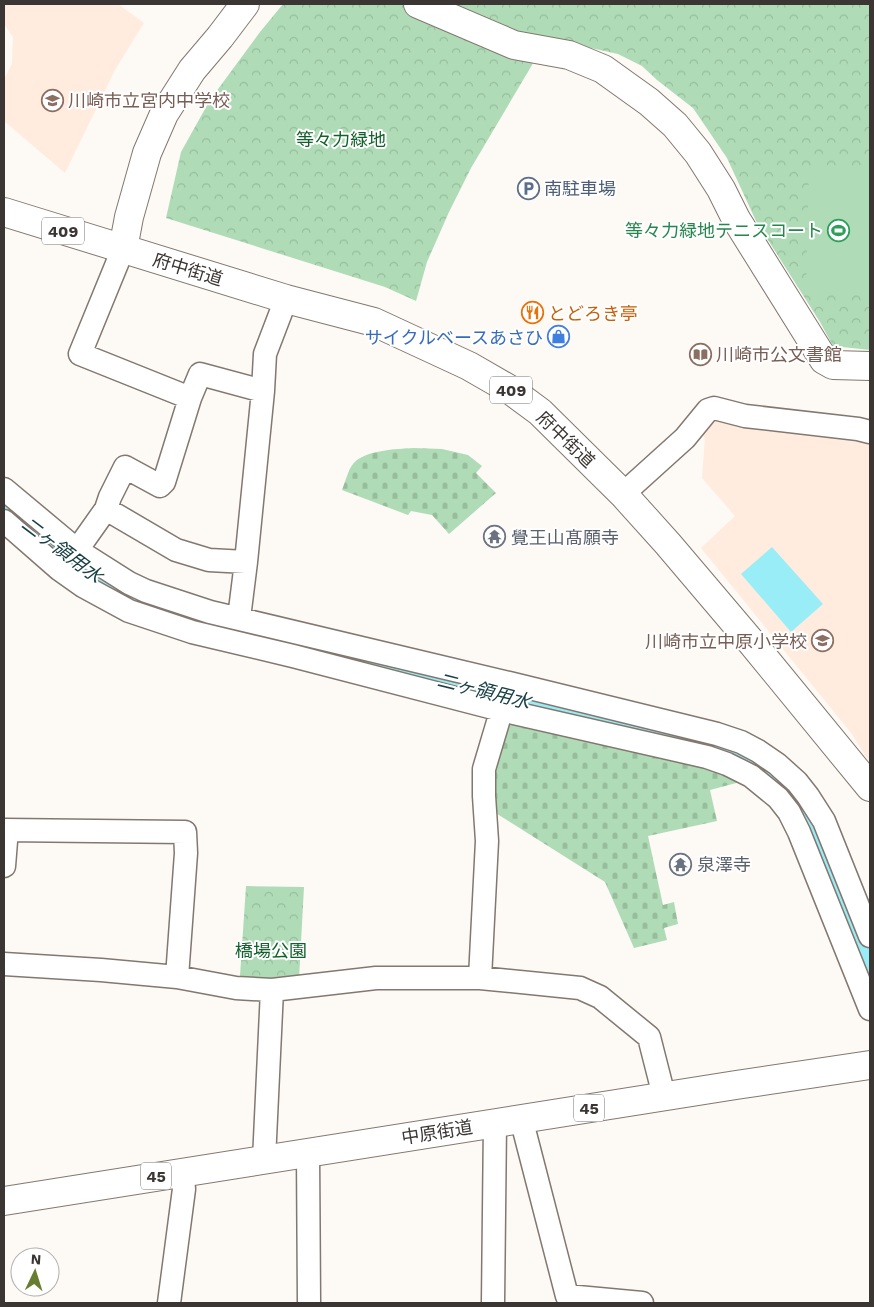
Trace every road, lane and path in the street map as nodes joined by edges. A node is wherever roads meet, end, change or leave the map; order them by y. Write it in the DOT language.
graph roads {
  1 [pos="245,4"];
  2 [pos="418,4"];
  3 [pos="4,212"];
  4 [pos="123,249"];
  5 [pos="286,299"];
  6 [pos="870,366"];
  7 [pos="263,391"];
  8 [pos="190,398"];
  9 [pos="870,432"];
  10 [pos="4,489"];
  11 [pos="623,494"];
  12 [pos="106,509"];
  13 [pos="4,521"];
  14 [pos="77,550"];
  15 [pos="246,562"];
  16 [pos="239,618"];
  17 [pos="509,683"];
  18 [pos="501,710"];
  19 [pos="870,788"];
  20 [pos="4,866"];
  21 [pos="870,936"];
  22 [pos="4,964"];
  23 [pos="177,977"];
  24 [pos="480,978"];
  25 [pos="272,990"];
  26 [pos="870,1009"];
  27 [pos="870,1065"];
  28 [pos="664,1096"];
  29 [pos="508,1120"];
  30 [pos="308,1153"];
  31 [pos="264,1160"];
  32 [pos="182,1172"];
  33 [pos="4,1201"];
  34 [pos="169,1303"];
  35 [pos="309,1303"];
  36 [pos="493,1303"];
  37 [pos="642,1303"];
  1 -- 4 [label="main road"];
  2 -- 6 [label="main road"];
  3 -- 4 [label="main road, 府中街道 / 409"];
  4 -- 5 [label="main road, 府中街道 / 409"];
  4 -- 8 [label="street"];
  5 -- 7 [label="street"];
  5 -- 11 [label="main road, 府中街道 / 409"];
  7 -- 8 [label="street"];
  7 -- 15 [label="street"];
  8 -- 12 [label="street"];
  9 -- 11 [label="street"];
  10 -- 14 [label="street"];
  11 -- 19 [label="main road, 府中街道 / 409"];
  12 -- 14 [label="street"];
  12 -- 15 [label="street"];
  13 -- 18 [label="street"];
  14 -- 16 [label="street"];
  15 -- 16 [label="street"];
  16 -- 17 [label="street"];
  17 -- 18 [label="street"];
  17 -- 21 [label="street"];
  18 -- 24 [label="street"];
  18 -- 26 [label="street"];
  20 -- 23 [label="street"];
  22 -- 23 [label="street"];
  23 -- 25 [label="street"];
  24 -- 25 [label="street"];
  24 -- 28 [label="street"];
  25 -- 31 [label="street"];
  27 -- 28 [label="main road, 中原街道 / 45"];
  28 -- 29 [label="main road, 中原街道 / 45"];
  29 -- 30 [label="main road, 中原街道 / 45"];
  29 -- 36 [label="street"];
  29 -- 37 [label="street"];
  30 -- 31 [label="main road, 中原街道 / 45"];
  30 -- 35 [label="street"];
  31 -- 32 [label="main road, 中原街道 / 45"];
  32 -- 33 [label="main road, 中原街道 / 45"];
  32 -- 34 [label="street"];
}
